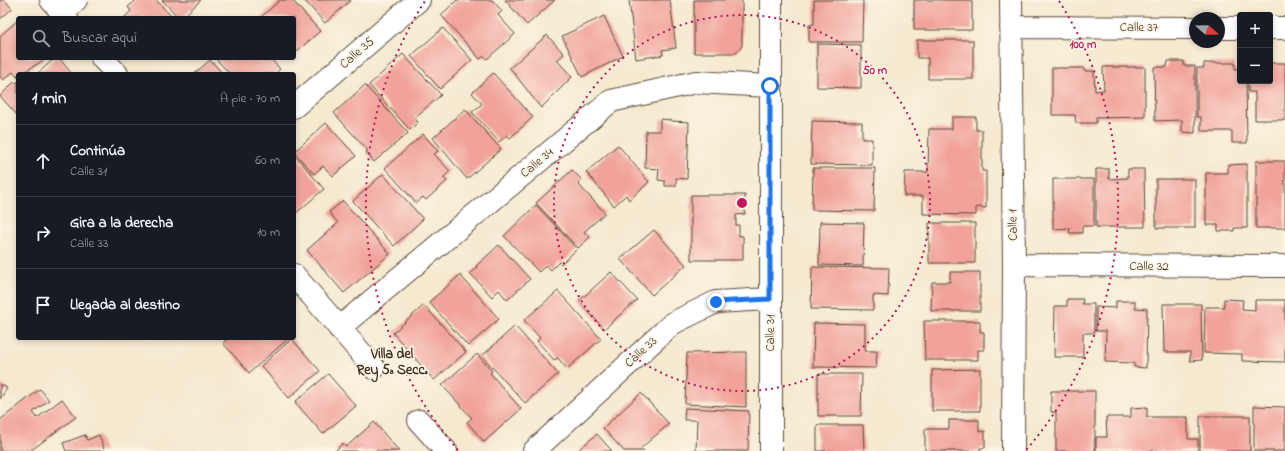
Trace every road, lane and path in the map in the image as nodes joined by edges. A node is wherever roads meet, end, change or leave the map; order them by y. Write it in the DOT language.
graph roads {
  1 [pos="419,0"];
  2 [pos="771,0"];
  3 [pos="1011,0"];
  4 [pos="1011,27"];
  5 [pos="1189,28"];
  6 [pos="1225,28"];
  7 [pos="1237,28"];
  8 [pos="1273,28"];
  9 [pos="1285,28"];
  10 [pos="104,60"];
  11 [pos="115,72"];
  12 [pos="770,86"];
  13 [pos="296,105"];
  14 [pos="1014,265"];
  15 [pos="1285,266"];
  16 [pos="296,277"];
  17 [pos="770,299"];
  18 [pos="339,328"];
  19 [pos="374,368"];
  20 [pos="419,421"];
  21 [pos="446,451"];
  22 [pos="534,451"];
  23 [pos="771,451"];
  24 [pos="1013,451"];
  1 -- 13 [label="street, Calle 35"];
  2 -- 12 [label="street, Calle 31"];
  3 -- 4 [label="street, Calle 1"];
  4 -- 5 [label="street, Calle 37"];
  4 -- 14 [label="street, Calle 1"];
  6 -- 7 [label="street"];
  8 -- 9 [label="street"];
  10 -- 11 [label="street"];
  12 -- 17 [label="street, Calle 31"];
  12 -- 18 [label="street, Calle 34"];
  14 -- 15 [label="street, Calle 32"];
  14 -- 24 [label="street, Calle 1"];
  16 -- 18 [label="street"];
  17 -- 22 [label="street, Calle 33"];
  17 -- 23 [label="street, Calle 31"];
  18 -- 19 [label="street"];
  20 -- 21 [label="street"];
}
